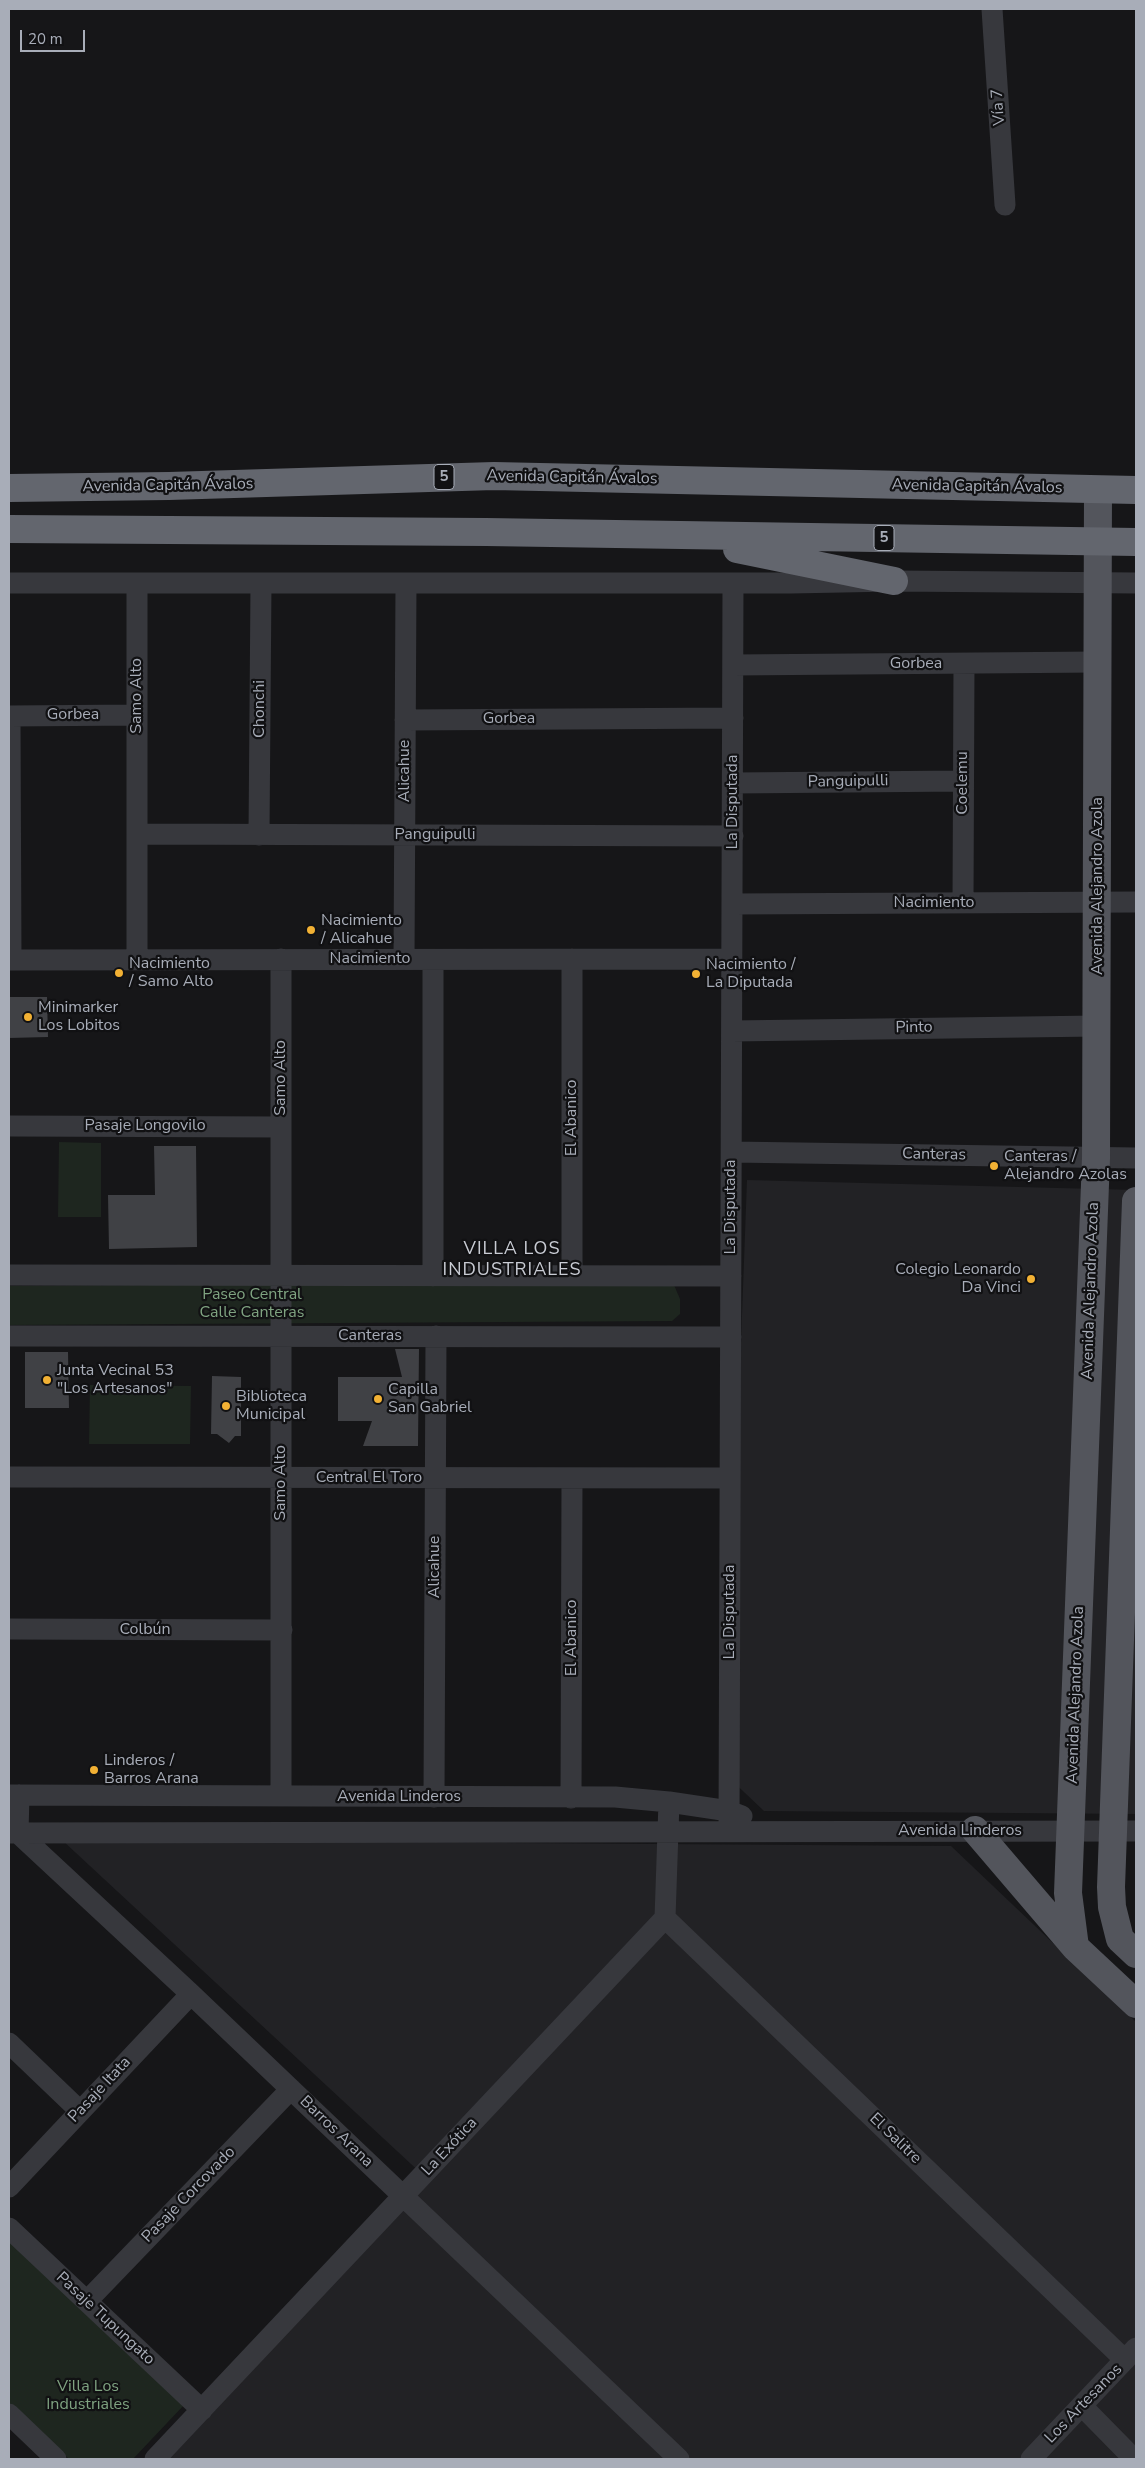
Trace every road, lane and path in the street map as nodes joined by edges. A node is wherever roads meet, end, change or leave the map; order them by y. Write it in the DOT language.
graph roads {
  1 [pos="992,9"];
  2 [pos="1005,205"];
  3 [pos="9,488"];
  4 [pos="1098,490"];
  5 [pos="1136,490"];
  6 [pos="9,529"];
  7 [pos="669,535"];
  8 [pos="1098,542"];
  9 [pos="1136,542"];
  10 [pos="894,581"];
  11 [pos="9,583"];
  12 [pos="137,583"];
  13 [pos="406,583"];
  14 [pos="733,583"];
  15 [pos="1098,583"];
  16 [pos="1136,583"];
  17 [pos="261,584"];
  18 [pos="1098,662"];
  19 [pos="964,664"];
  20 [pos="733,665"];
  21 [pos="137,715"];
  22 [pos="10,716"];
  23 [pos="733,718"];
  24 [pos="405,720"];
  25 [pos="963,781"];
  26 [pos="733,783"];
  27 [pos="137,834"];
  28 [pos="259,835"];
  29 [pos="405,835"];
  30 [pos="732,836"];
  31 [pos="1098,902"];
  32 [pos="1136,902"];
  33 [pos="963,903"];
  34 [pos="732,904"];
  35 [pos="281,959"];
  36 [pos="404,959"];
  37 [pos="572,959"];
  38 [pos="732,959"];
  39 [pos="10,960"];
  40 [pos="137,960"];
  41 [pos="433,960"];
  42 [pos="1097,1026"];
  43 [pos="732,1031"];
  44 [pos="9,1126"];
  45 [pos="281,1127"];
  46 [pos="732,1152"];
  47 [pos="1096,1158"];
  48 [pos="1136,1158"];
  49 [pos="1136,1201"];
  50 [pos="9,1275"];
  51 [pos="281,1275"];
  52 [pos="433,1276"];
  53 [pos="572,1276"];
  54 [pos="731,1276"];
  55 [pos="9,1336"];
  56 [pos="281,1336"];
  57 [pos="436,1336"];
  58 [pos="731,1337"];
  59 [pos="9,1477"];
  60 [pos="281,1478"];
  61 [pos="435,1478"];
  62 [pos="572,1478"];
  63 [pos="730,1478"];
  64 [pos="9,1630"];
  65 [pos="282,1630"];
  66 [pos="14,1795"];
  67 [pos="281,1796"];
  68 [pos="434,1797"];
  69 [pos="571,1798"];
  70 [pos="669,1802"];
  71 [pos="729,1821"];
  72 [pos="975,1830"];
  73 [pos="1071,1830"];
  74 [pos="1124,1830"];
  75 [pos="668,1832"];
  76 [pos="12,1836"];
  77 [pos="665,1918"];
  78 [pos="1075,1947"];
  79 [pos="1136,1954"];
  80 [pos="191,1994"];
  81 [pos="1136,2004"];
  82 [pos="9,2043"];
  83 [pos="291,2089"];
  84 [pos="80,2112"];
  85 [pos="9,2187"];
  86 [pos="404,2197"];
  87 [pos="9,2228"];
  88 [pos="87,2301"];
  89 [pos="1131,2354"];
  90 [pos="1082,2406"];
  91 [pos="202,2410"];
  92 [pos="9,2414"];
  93 [pos="56,2459"];
  94 [pos="155,2459"];
  95 [pos="679,2459"];
  96 [pos="1031,2459"];
  97 [pos="1134,2459"];
  1 -- 2 [label="street, Vía 7"];
  3 -- 4 [label="highway, Avenida Capitán Ávalos / 5"];
  4 -- 5 [label="highway, Avenida Capitán Ávalos / 5"];
  4 -- 8 [label="main road, Avenida Alejandro Azola"];
  6 -- 7 [label="highway, 5"];
  7 -- 8 [label="highway, 5"];
  7 -- 10 [label="highway"];
  8 -- 9 [label="highway, 5"];
  8 -- 15 [label="main road, Avenida Alejandro Azola"];
  10 -- 14 [label="street"];
  10 -- 15 [label="street"];
  11 -- 12 [label="street"];
  12 -- 17 [label="street"];
  12 -- 21 [label="street, Samo Alto"];
  13 -- 14 [label="street"];
  13 -- 17 [label="street"];
  13 -- 24 [label="street, Alicahue"];
  14 -- 20 [label="street, La Disputada"];
  15 -- 16 [label="street"];
  15 -- 18 [label="main road, Avenida Alejandro Azola"];
  17 -- 28 [label="street, Chonchi"];
  18 -- 19 [label="street, Gorbea"];
  18 -- 31 [label="main road, Avenida Alejandro Azola"];
  19 -- 20 [label="street, Gorbea"];
  19 -- 25 [label="street, Coelemu"];
  20 -- 23 [label="street, La Disputada"];
  21 -- 22 [label="street, Gorbea"];
  21 -- 27 [label="street, Samo Alto"];
  22 -- 39 [label="street"];
  23 -- 24 [label="street, Gorbea"];
  23 -- 26 [label="street, La Disputada"];
  24 -- 29 [label="street, Alicahue"];
  25 -- 26 [label="street, Panguipulli"];
  25 -- 33 [label="street, Coelemu"];
  26 -- 30 [label="street, La Disputada"];
  27 -- 28 [label="street, Panguipulli"];
  27 -- 40 [label="street, Samo Alto"];
  28 -- 29 [label="street, Panguipulli"];
  29 -- 30 [label="street, Panguipulli"];
  29 -- 36 [label="street, Alicahue"];
  30 -- 34 [label="street, La Disputada"];
  31 -- 32 [label="street, Nacimiento"];
  31 -- 33 [label="street, Nacimiento"];
  31 -- 42 [label="main road, Avenida Alejandro Azola"];
  33 -- 34 [label="street, Nacimiento"];
  34 -- 38 [label="street, La Disputada"];
  35 -- 36 [label="street, Nacimiento"];
  35 -- 40 [label="street, Nacimiento"];
  35 -- 45 [label="street, Samo Alto"];
  36 -- 41 [label="street, Nacimiento"];
  37 -- 38 [label="street, Nacimiento"];
  37 -- 41 [label="street, Nacimiento"];
  37 -- 53 [label="street, El Abanico"];
  38 -- 43 [label="street, La Disputada"];
  39 -- 40 [label="street, Nacimiento"];
  41 -- 52 [label="street"];
  42 -- 43 [label="street, Pinto"];
  42 -- 47 [label="main road, Avenida Alejandro Azola"];
  43 -- 46 [label="street, La Disputada"];
  44 -- 45 [label="street, Pasaje Longovilo"];
  45 -- 51 [label="street, Samo Alto"];
  46 -- 47 [label="street, Canteras"];
  46 -- 54 [label="street, La Disputada"];
  47 -- 48 [label="street, Canteras"];
  47 -- 73 [label="main road, Avenida Alejandro Azola"];
  49 -- 74 [label="main road"];
  50 -- 51 [label="street"];
  51 -- 52 [label="street"];
  51 -- 56 [label="street, Samo Alto"];
  52 -- 53 [label="street"];
  53 -- 54 [label="street"];
  54 -- 58 [label="street, La Disputada"];
  55 -- 56 [label="street, Canteras"];
  56 -- 57 [label="street, Canteras"];
  56 -- 60 [label="street, Samo Alto"];
  57 -- 58 [label="street, Canteras"];
  57 -- 61 [label="street, Alicahue"];
  58 -- 63 [label="street, La Disputada"];
  59 -- 60 [label="street, Central El Toro"];
  60 -- 61 [label="street, Central El Toro"];
  60 -- 65 [label="street, Samo Alto"];
  61 -- 62 [label="street, Central El Toro"];
  61 -- 68 [label="street, Alicahue"];
  62 -- 63 [label="street, Central El Toro"];
  62 -- 69 [label="street, El Abanico"];
  63 -- 71 [label="street, La Disputada"];
  64 -- 65 [label="street, Colbún"];
  65 -- 67 [label="street, Samo Alto"];
  66 -- 67 [label="street, Avenida Linderos"];
  66 -- 76 [label="street"];
  67 -- 68 [label="street, Avenida Linderos"];
  68 -- 69 [label="street, Avenida Linderos"];
  69 -- 70 [label="street, Avenida Linderos"];
  70 -- 71 [label="street, Avenida Linderos"];
  70 -- 75 [label="street"];
  71 -- 72 [label="street, Avenida Linderos"];
  71 -- 75 [label="street, Avenida Linderos"];
  72 -- 73 [label="street, Avenida Linderos"];
  72 -- 78 [label="main road"];
  73 -- 74 [label="street, Avenida Linderos"];
  73 -- 78 [label="main road, Avenida Alejandro Azola"];
  74 -- 79 [label="main road"];
  75 -- 76 [label="street, Avenida Linderos"];
  75 -- 77 [label="street"];
  76 -- 80 [label="street, Barros Arana"];
  77 -- 86 [label="street, La Exótica"];
  77 -- 89 [label="street, El Salitre"];
  78 -- 81 [label="main road"];
  80 -- 83 [label="street, Barros Arana"];
  80 -- 84 [label="street, Pasaje Itata"];
  82 -- 84 [label="street"];
  83 -- 86 [label="street, Barros Arana"];
  83 -- 88 [label="street, Pasaje Corcovado"];
  84 -- 85 [label="street, Pasaje Itata"];
  86 -- 91 [label="street, La Exótica"];
  86 -- 95 [label="street, Barros Arana"];
  87 -- 88 [label="street, Pasaje Tupungato"];
  88 -- 91 [label="street, Pasaje Tupungato"];
  89 -- 90 [label="street, Los Artesanos"];
  90 -- 96 [label="street, Los Artesanos"];
  90 -- 97 [label="street"];
  91 -- 94 [label="street, La Exótica"];
  92 -- 93 [label="street"];
}
